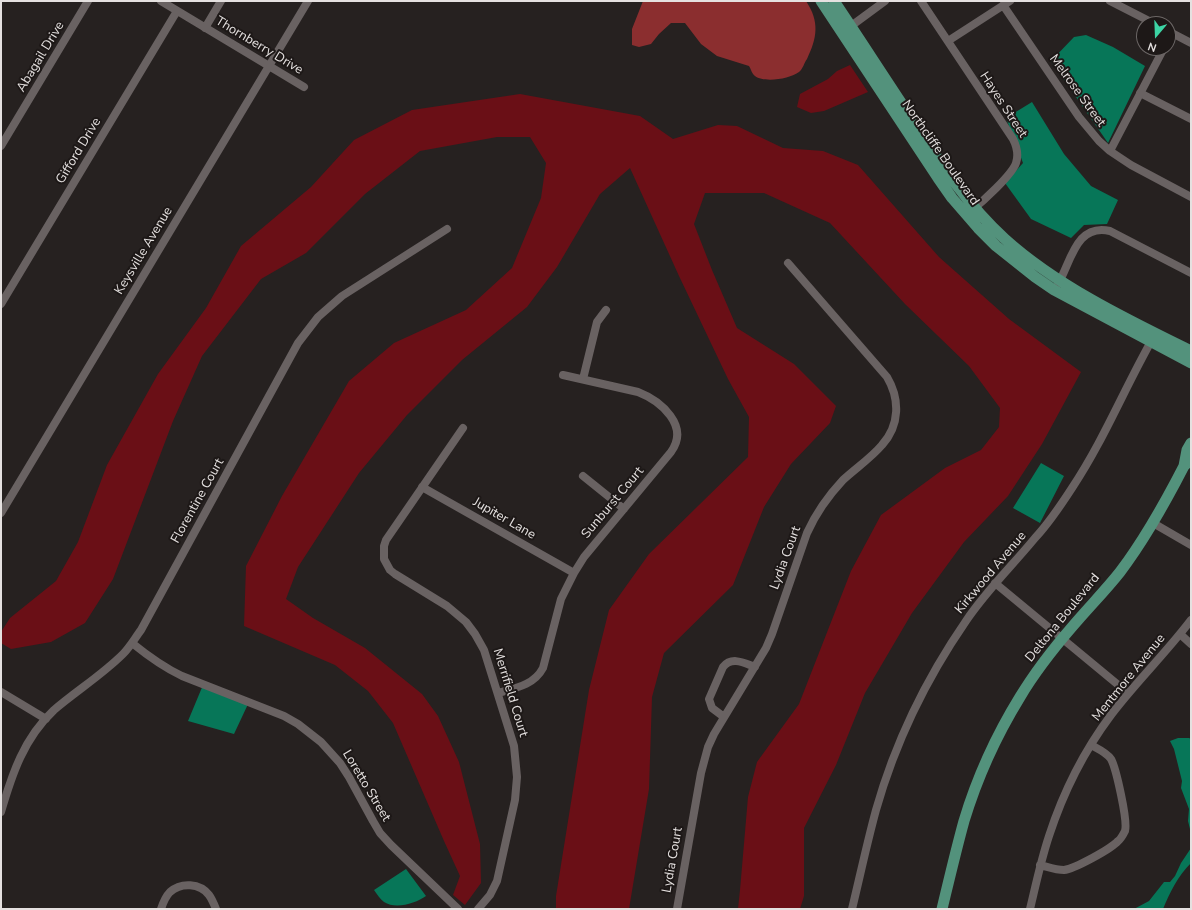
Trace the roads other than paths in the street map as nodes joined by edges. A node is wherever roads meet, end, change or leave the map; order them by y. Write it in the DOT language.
graph roads {
  1 [pos="88,1"];
  2 [pos="160,1"];
  3 [pos="221,1"];
  4 [pos="308,1"];
  5 [pos="821,1"];
  6 [pos="834,1"];
  7 [pos="885,1"];
  8 [pos="921,1"];
  9 [pos="1114,2"];
  10 [pos="1006,3"];
  11 [pos="177,11"];
  12 [pos="1140,16"];
  13 [pos="205,28"];
  14 [pos="846,29"];
  15 [pos="1176,37"];
  16 [pos="948,41"];
  17 [pos="1191,43"];
  18 [pos="1160,56"];
  19 [pos="269,66"];
  20 [pos="304,87"];
  21 [pos="1140,93"];
  22 [pos="1191,119"];
  23 [pos="1,146"];
  24 [pos="1110,151"];
  25 [pos="1191,196"];
  26 [pos="971,212"];
  27 [pos="447,229"];
  28 [pos="788,263"];
  29 [pos="1191,274"];
  30 [pos="1057,285"];
  31 [pos="1,304"];
  32 [pos="606,310"];
  33 [pos="1153,337"];
  34 [pos="1191,351"];
  35 [pos="1191,363"];
  36 [pos="563,375"];
  37 [pos="583,379"];
  38 [pos="463,428"];
  39 [pos="1189,454"];
  40 [pos="583,476"];
  41 [pos="422,487"];
  42 [pos="624,509"];
  43 [pos="1,513"];
  44 [pos="1153,523"];
  45 [pos="1191,545"];
  46 [pos="574,573"];
  47 [pos="995,584"];
  48 [pos="1191,620"];
  49 [pos="1180,634"];
  50 [pos="1062,638"];
  51 [pos="132,643"];
  52 [pos="1191,644"];
  53 [pos="755,667"];
  54 [pos="1,692"];
  55 [pos="498,693"];
  56 [pos="1128,693"];
  57 [pos="724,717"];
  58 [pos="46,719"];
  59 [pos="1091,745"];
  60 [pos="1,812"];
  61 [pos="1040,865"];
  62 [pos="161,909"];
  63 [pos="216,909"];
  64 [pos="458,909"];
  65 [pos="478,909"];
  66 [pos="677,909"];
  67 [pos="852,909"];
  68 [pos="942,909"];
  69 [pos="1030,909"];
  1 -- 23 [label="street, Abagail Drive"];
  2 -- 11 [label="street, Thornberry Drive"];
  3 -- 13 [label="street"];
  4 -- 19 [label="street, Keysville Avenue"];
  5 -- 14 [label="main road, Northcliffe Boulevard"];
  6 -- 14 [label="main road, Northcliffe Boulevard"];
  7 -- 14 [label="street"];
  8 -- 16 [label="street, Hayes Street"];
  9 -- 12 [label="street"];
  10 -- 16 [label="street"];
  10 -- 24 [label="street, Melrose Street"];
  11 -- 13 [label="street, Thornberry Drive"];
  11 -- 31 [label="street, Gifford Drive"];
  13 -- 19 [label="street, Thornberry Drive"];
  14 -- 26 [label="main road, Northcliffe Boulevard"];
  15 -- 17 [label="street"];
  16 -- 26 [label="street, Hayes Street"];
  18 -- 21 [label="street"];
  19 -- 20 [label="street, Thornberry Drive"];
  19 -- 43 [label="street, Keysville Avenue"];
  21 -- 22 [label="street"];
  21 -- 24 [label="street"];
  24 -- 25 [label="street, Melrose Street"];
  26 -- 30 [label="main road, Northcliffe Boulevard"];
  27 -- 51 [label="street, Florentine Court"];
  28 -- 53 [label="street, Lydia Court"];
  29 -- 30 [label="street"];
  30 -- 33 [label="main road, Northcliffe Boulevard"];
  32 -- 37 [label="street"];
  33 -- 34 [label="main road, Northcliffe Boulevard"];
  33 -- 35 [label="main road, Northcliffe Boulevard"];
  33 -- 47 [label="street, Kirkwood Avenue"];
  36 -- 37 [label="street, Sunburst Court"];
  37 -- 42 [label="street, Sunburst Court"];
  38 -- 41 [label="street, Merrifield Court"];
  39 -- 44 [label="main road, Deltona Boulevard"];
  40 -- 42 [label="street"];
  41 -- 46 [label="street, Jupiter Lane"];
  41 -- 55 [label="street, Merrifield Court"];
  42 -- 46 [label="street, Sunburst Court"];
  44 -- 45 [label="street"];
  44 -- 50 [label="main road, Deltona Boulevard"];
  46 -- 55 [label="street, Sunburst Court"];
  47 -- 50 [label="street"];
  47 -- 67 [label="street, Kirkwood Avenue"];
  48 -- 49 [label="street, Mentmore Avenue"];
  49 -- 52 [label="street"];
  49 -- 56 [label="street, Mentmore Avenue"];
  50 -- 56 [label="street"];
  50 -- 68 [label="main road, Deltona Boulevard"];
  51 -- 58 [label="street, Florentine Court"];
  51 -- 64 [label="street, Loretto Street"];
  53 -- 57 [label="street, Lydia Court"];
  53 -- 57 [label="street"];
  54 -- 58 [label="street"];
  55 -- 65 [label="street, Merrifield Court"];
  56 -- 59 [label="street, Mentmore Avenue"];
  57 -- 66 [label="street, Lydia Court"];
  58 -- 60 [label="street, Florentine Court"];
  59 -- 61 [label="street, Mentmore Avenue"];
  59 -- 61 [label="street"];
  61 -- 69 [label="street, Mentmore Avenue"];
  62 -- 63 [label="street"];
}
